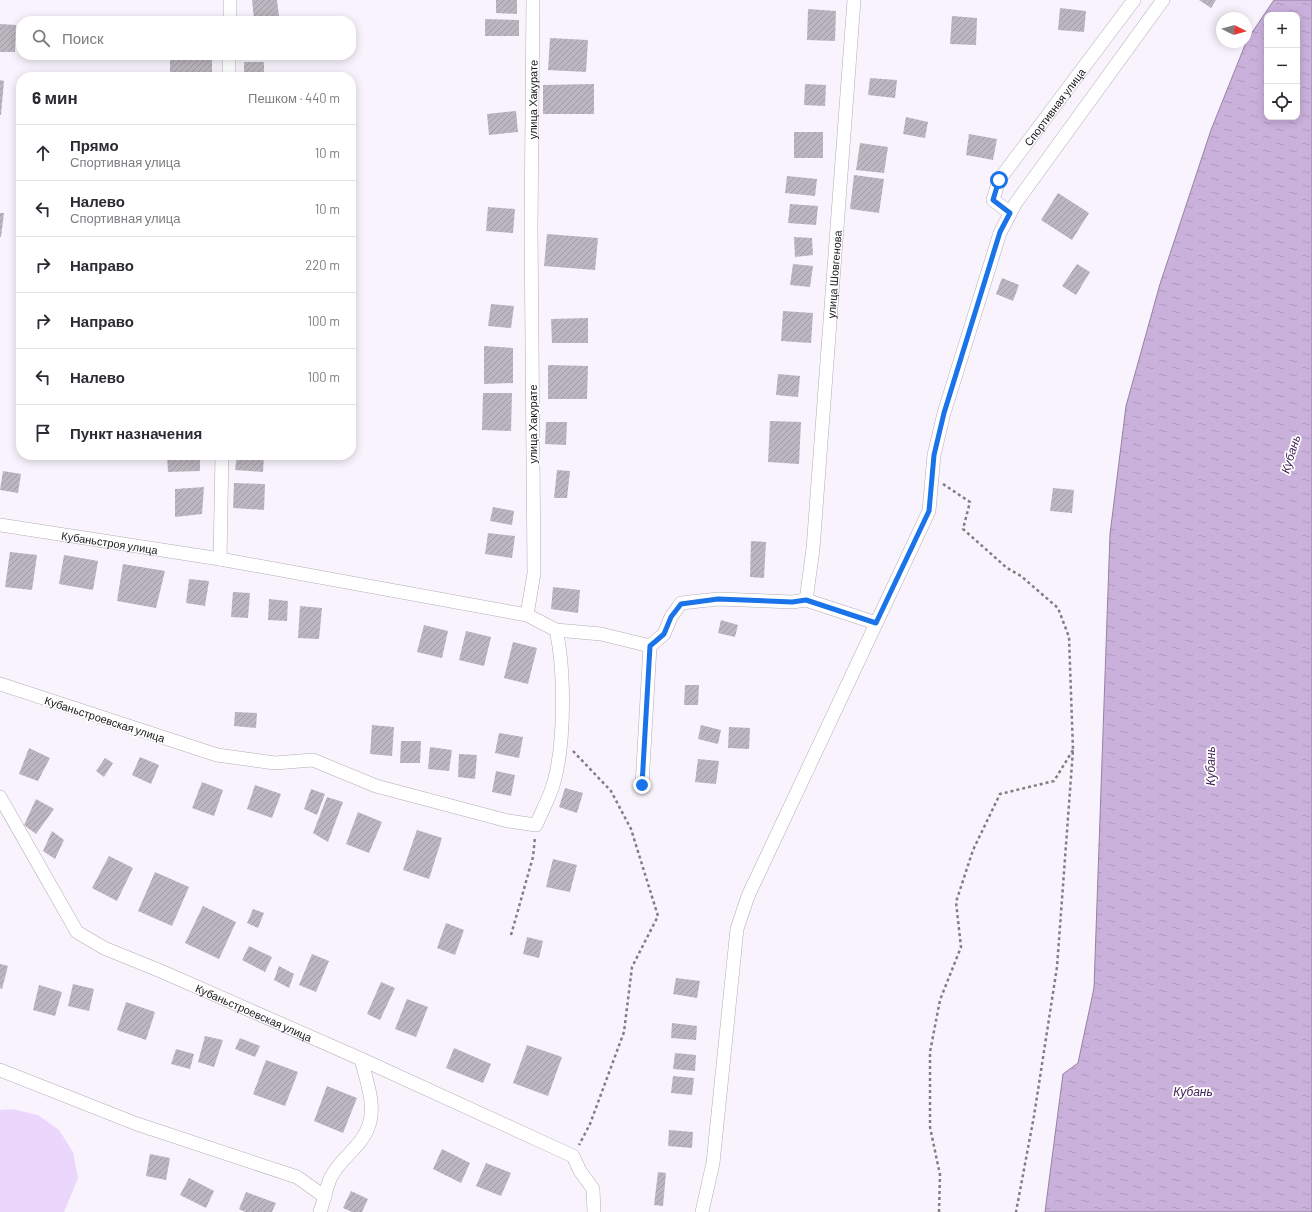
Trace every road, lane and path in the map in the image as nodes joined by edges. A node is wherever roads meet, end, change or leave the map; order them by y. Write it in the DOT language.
graph roads {
  1 [pos="230,0"];
  2 [pos="532,0"];
  3 [pos="854,0"];
  4 [pos="1134,0"];
  5 [pos="1163,0"];
  6 [pos="230,16"];
  7 [pos="229,60"];
  8 [pos="229,72"];
  9 [pos="1010,213"];
  10 [pos="222,460"];
  11 [pos="933,477"];
  12 [pos="0,525"];
  13 [pos="220,559"];
  14 [pos="806,600"];
  15 [pos="527,615"];
  16 [pos="876,623"];
  17 [pos="556,630"];
  18 [pos="650,646"];
  19 [pos="0,684"];
  20 [pos="561,739"];
  21 [pos="1073,750"];
  22 [pos="642,785"];
  23 [pos="0,797"];
  24 [pos="536,825"];
  25 [pos="511,935"];
  26 [pos="361,1059"];
  27 [pos="0,1070"];
  28 [pos="573,1156"];
  29 [pos="325,1197"];
  30 [pos="320,1212"];
  31 [pos="594,1212"];
  32 [pos="702,1212"];
  33 [pos="939,1212"];
  34 [pos="1016,1212"];
  1 -- 6 [label="street"];
  2 -- 15 [label="street, улица Хакурате"];
  3 -- 14 [label="street, улица Шовгенова"];
  4 -- 9 [label="street, Спортивная улица"];
  5 -- 9 [label="street"];
  7 -- 8 [label="street"];
  9 -- 11 [label="street"];
  10 -- 13 [label="street"];
  11 -- 16 [label="street"];
  11 -- 21 [label="path"];
  12 -- 13 [label="street, Кубаньстроя улица"];
  13 -- 15 [label="street, Кубаньстроя улица"];
  14 -- 16 [label="street"];
  14 -- 18 [label="street"];
  15 -- 17 [label="street"];
  16 -- 32 [label="street"];
  17 -- 18 [label="street"];
  17 -- 20 [label="street"];
  18 -- 22 [label="street"];
  19 -- 24 [label="street, Кубаньстроевская улица"];
  20 -- 24 [label="street"];
  20 -- 28 [label="path"];
  21 -- 33 [label="path"];
  21 -- 34 [label="path"];
  23 -- 26 [label="street, Кубаньстроевская улица"];
  24 -- 25 [label="path"];
  26 -- 28 [label="street, Кубаньстроевская улица"];
  26 -- 29 [label="street"];
  27 -- 29 [label="street"];
  28 -- 31 [label="street"];
  29 -- 30 [label="street"];
}
